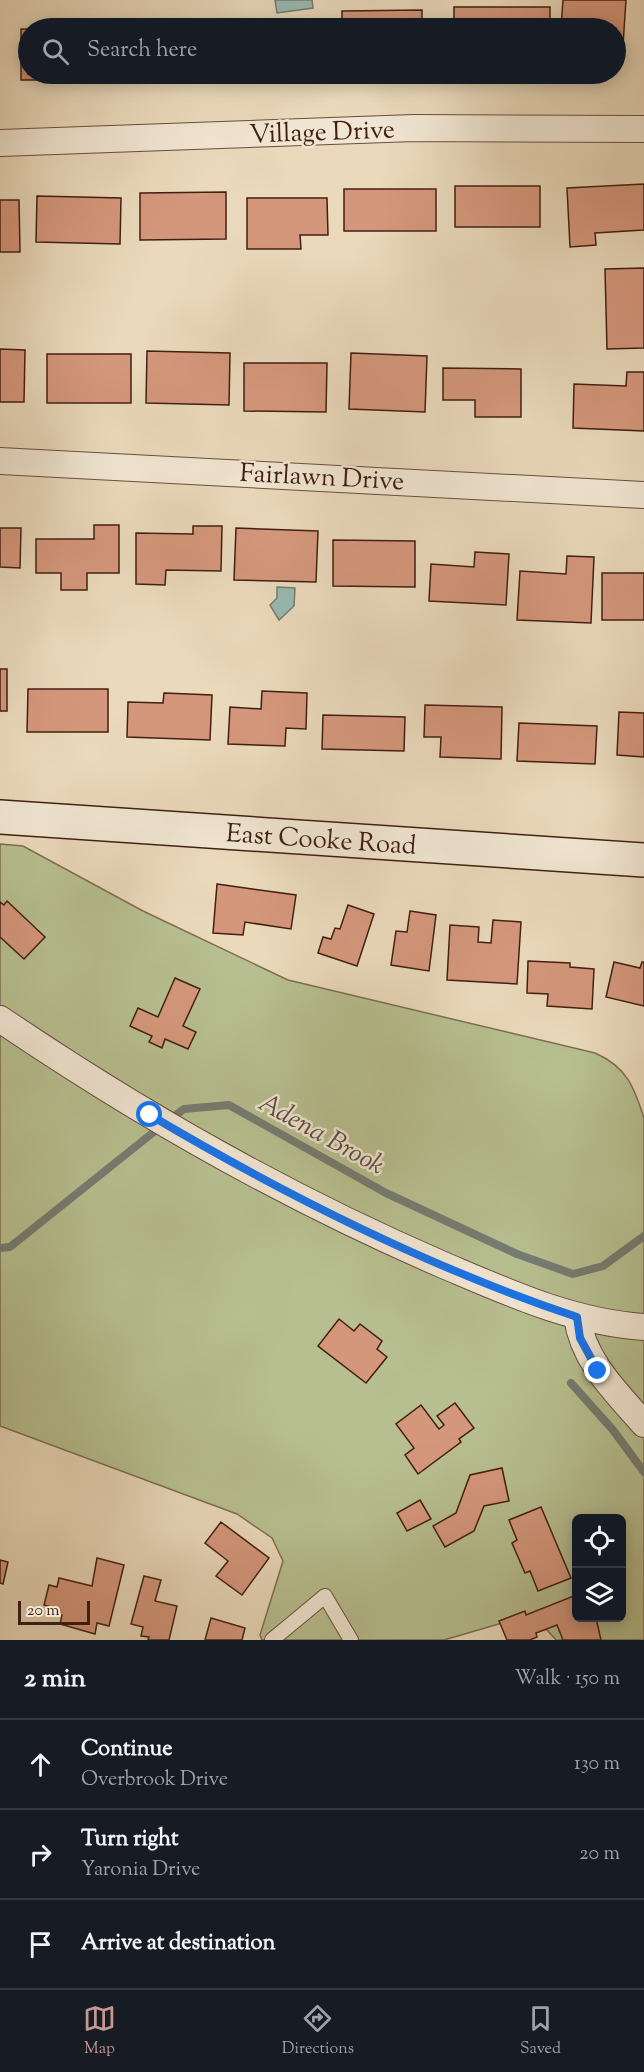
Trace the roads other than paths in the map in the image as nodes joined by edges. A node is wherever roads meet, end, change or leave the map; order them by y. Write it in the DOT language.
graph roads {
  1 [pos="644,129"];
  2 [pos="0,143"];
  3 [pos="0,461"];
  4 [pos="644,495"];
  5 [pos="0,817"];
  6 [pos="644,860"];
  7 [pos="0,1018"];
  8 [pos="577,1317"];
  9 [pos="644,1327"];
  10 [pos="644,1424"];
  11 [pos="272,1640"];
  12 [pos="351,1640"];
  1 -- 2 [label="street, Village Drive"];
  3 -- 4 [label="street, Fairlawn Drive"];
  5 -- 6 [label="main road, East Cooke Road"];
  7 -- 8 [label="street"];
  8 -- 9 [label="street"];
  8 -- 10 [label="street"];
  11 -- 12 [label="lane"];
}
